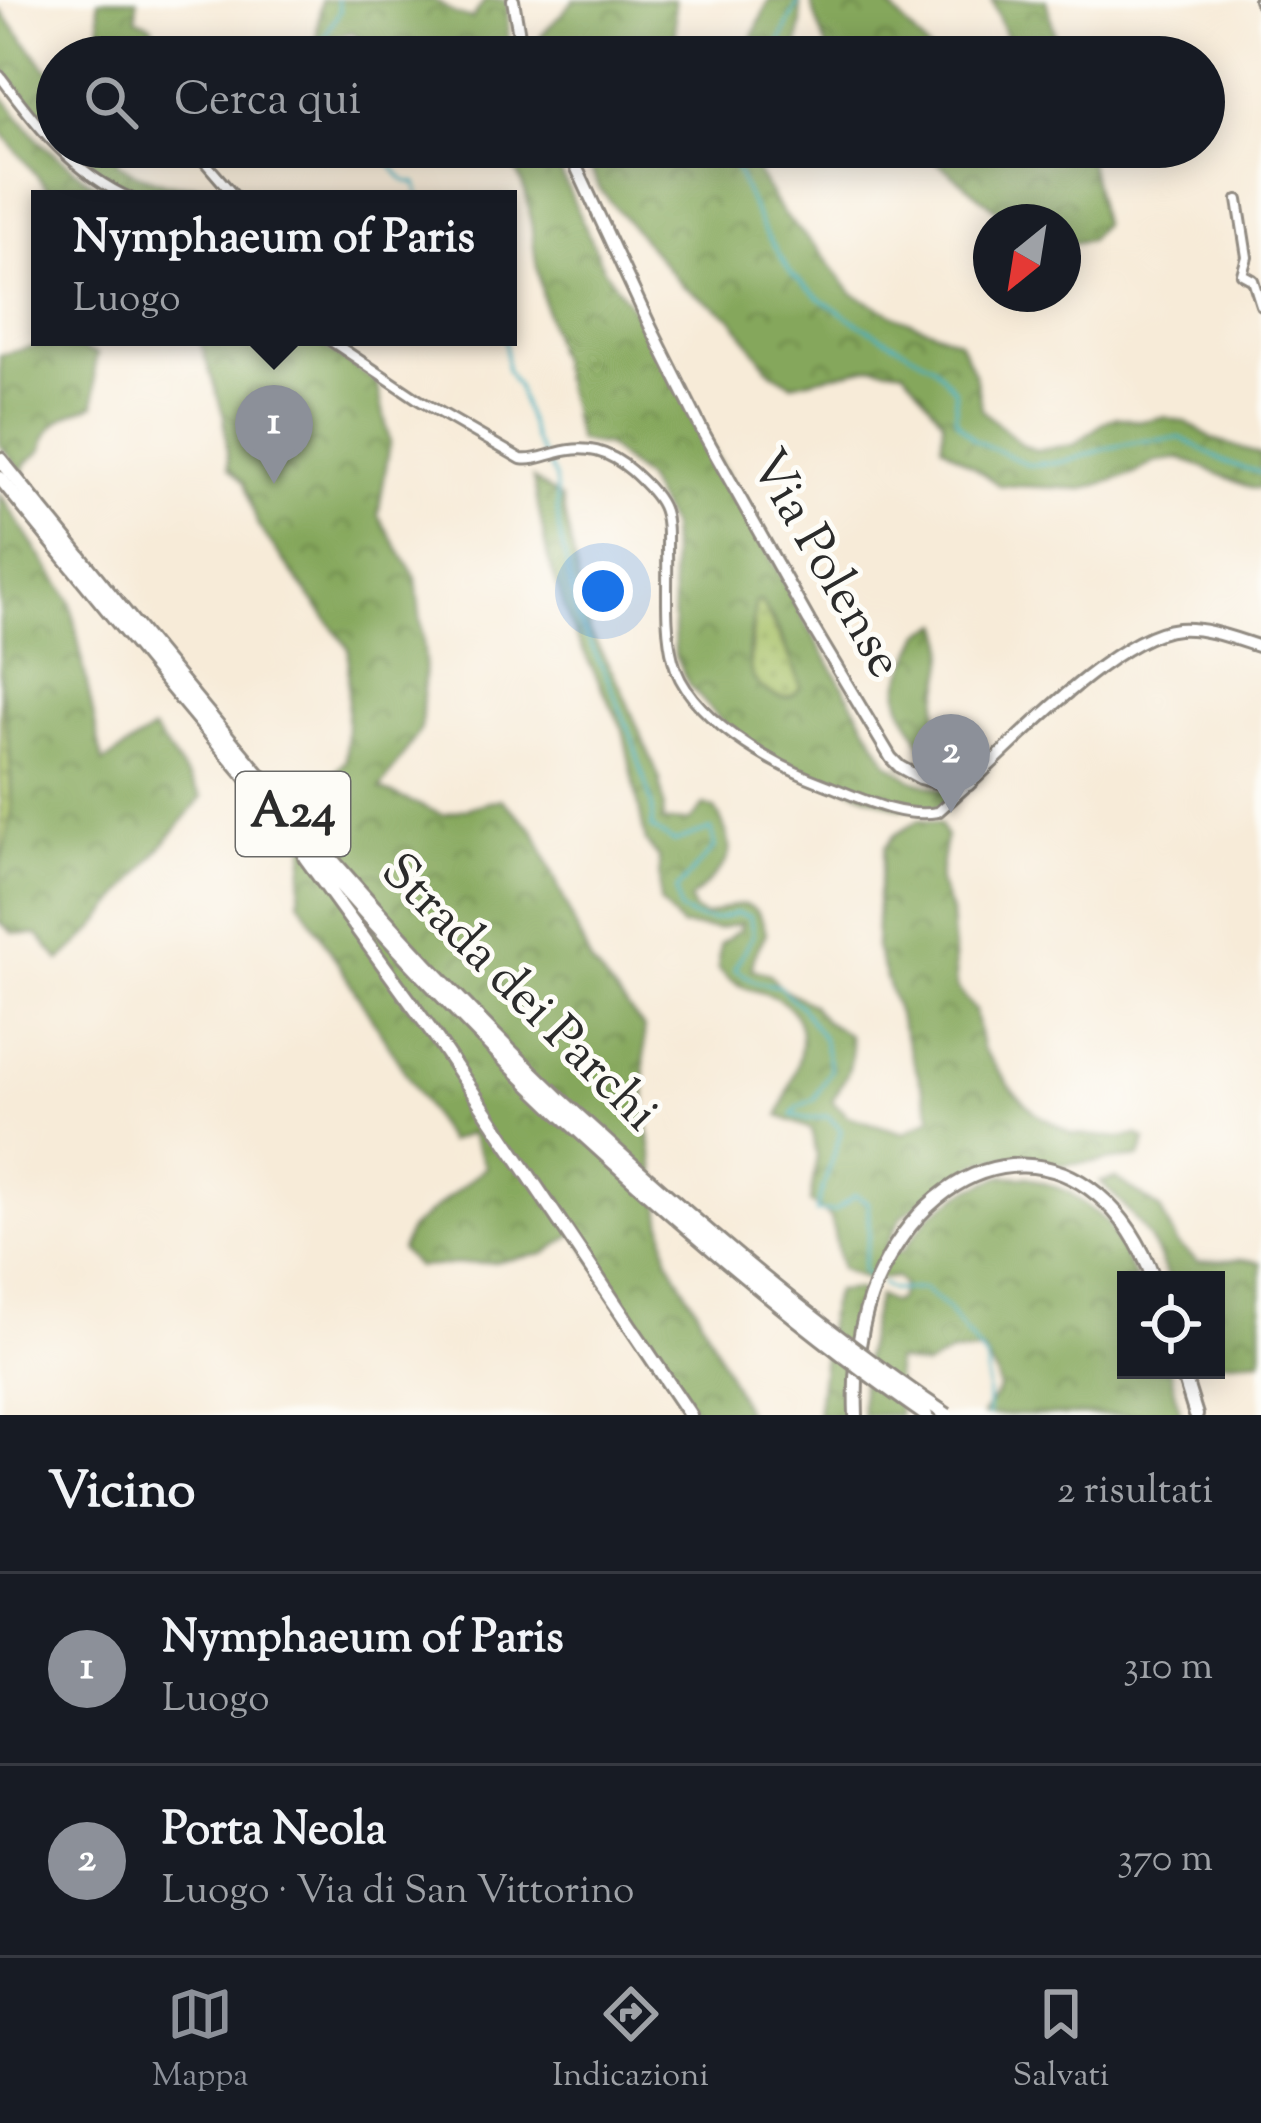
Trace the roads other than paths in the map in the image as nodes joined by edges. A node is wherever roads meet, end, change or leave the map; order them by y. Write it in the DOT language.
graph roads {
  1 [pos="513,0"];
  2 [pos="519,36"];
  3 [pos="0,76"];
  4 [pos="36,124"];
  5 [pos="80,168"];
  6 [pos="577,168"];
  7 [pos="114,190"];
  8 [pos="1238,200"];
  9 [pos="1259,250"];
  10 [pos="1246,251"];
  11 [pos="1261,304"];
  12 [pos="339,346"];
  13 [pos="0,458"];
  14 [pos="0,478"];
  15 [pos="38,515"];
  16 [pos="1261,647"];
  17 [pos="248,778"];
  18 [pos="968,785"];
  19 [pos="560,1107"];
  20 [pos="1150,1271"];
  21 [pos="1184,1379"];
  22 [pos="1192,1410"];
  23 [pos="690,1415"];
  24 [pos="856,1415"];
  25 [pos="926,1415"];
  26 [pos="947,1415"];
  1 -- 2 [label="street"];
  3 -- 4 [label="street"];
  5 -- 7 [label="street"];
  6 -- 18 [label="street, Via Polense"];
  8 -- 10 [label="street"];
  9 -- 10 [label="street"];
  10 -- 11 [label="street"];
  12 -- 18 [label="street"];
  13 -- 15 [label="highway, Strada dei Parchi / A24"];
  14 -- 15 [label="highway, Strada dei Parchi / A24"];
  15 -- 17 [label="highway, Strada dei Parchi / A24"];
  15 -- 19 [label="highway, Strada dei Parchi / A24"];
  16 -- 18 [label="street"];
  17 -- 19 [label="highway, Strada dei Parchi / A24"];
  17 -- 23 [label="highway"];
  19 -- 25 [label="highway, Strada dei Parchi / A24, bridge"];
  19 -- 26 [label="highway, Strada dei Parchi / A24, bridge"];
  20 -- 24 [label="highway"];
  21 -- 22 [label="highway"];
}
